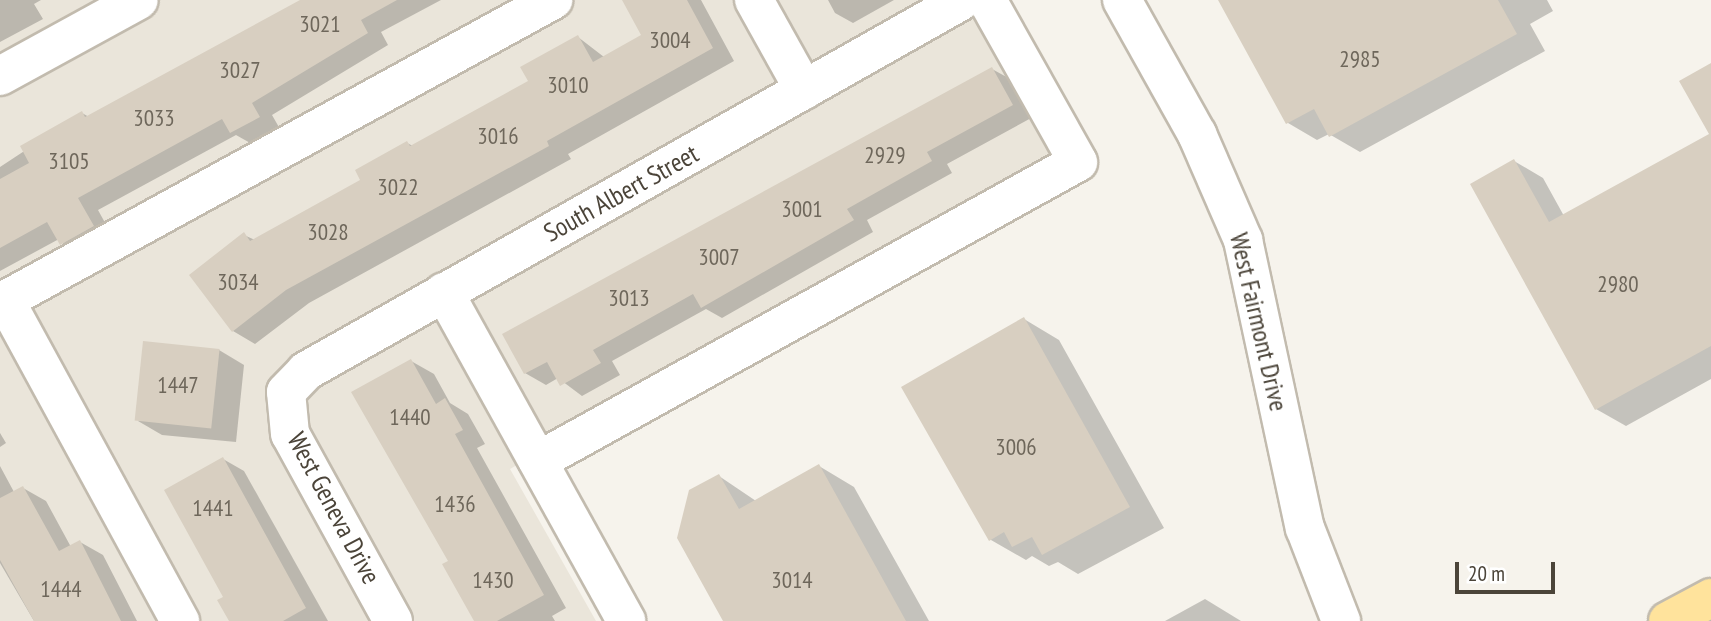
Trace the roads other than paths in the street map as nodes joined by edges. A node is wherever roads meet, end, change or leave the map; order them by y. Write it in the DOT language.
graph roads {
  1 [pos="139,0"];
  2 [pos="554,0"];
  3 [pos="754,0"];
  4 [pos="987,0"];
  5 [pos="1122,0"];
  6 [pos="961,1"];
  7 [pos="0,76"];
  8 [pos="804,90"];
  9 [pos="444,292"];
  10 [pos="3,302"];
  11 [pos="286,392"];
  12 [pos="538,461"];
  13 [pos="1711,597"];
  14 [pos="180,621"];
  15 [pos="393,621"];
  16 [pos="625,621"];
  17 [pos="1341,621"];
  18 [pos="1668,621"];
  1 -- 7 [label="street"];
  2 -- 10 [label="street"];
  3 -- 8 [label="street"];
  4 -- 12 [label="street"];
  5 -- 17 [label="street, West Fairmont Drive"];
  6 -- 8 [label="street, South Albert Street"];
  8 -- 9 [label="street, South Albert Street"];
  9 -- 11 [label="street, South Albert Street"];
  9 -- 12 [label="street"];
  10 -- 14 [label="street"];
  11 -- 15 [label="street, West Geneva Drive"];
  12 -- 16 [label="street"];
  13 -- 18 [label="main road"];
}
